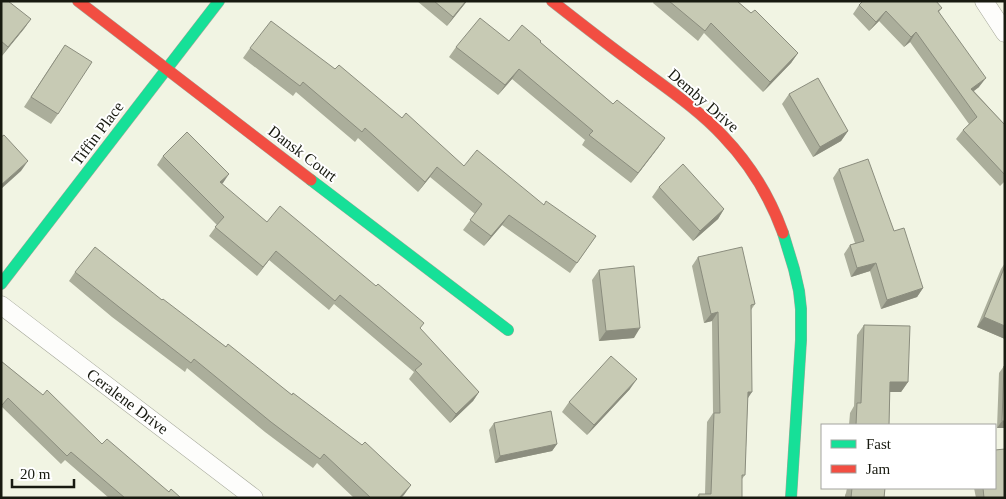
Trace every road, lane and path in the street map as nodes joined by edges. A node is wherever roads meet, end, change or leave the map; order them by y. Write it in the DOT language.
graph roads {
  1 [pos="78,1"];
  2 [pos="219,1"];
  3 [pos="552,1"];
  4 [pos="984,1"];
  5 [pos="1005,33"];
  6 [pos="167,69"];
  7 [pos="1,284"];
  8 [pos="1,305"];
  9 [pos="508,330"];
  10 [pos="254,498"];
  11 [pos="791,498"];
  1 -- 6 [label="street, Dansk Court"];
  2 -- 6 [label="street, Tiffin Place"];
  3 -- 11 [label="street, Demby Drive"];
  4 -- 5 [label="street"];
  6 -- 7 [label="street, Tiffin Place"];
  6 -- 9 [label="street, Dansk Court"];
  8 -- 10 [label="street, Ceralene Drive"];
}
